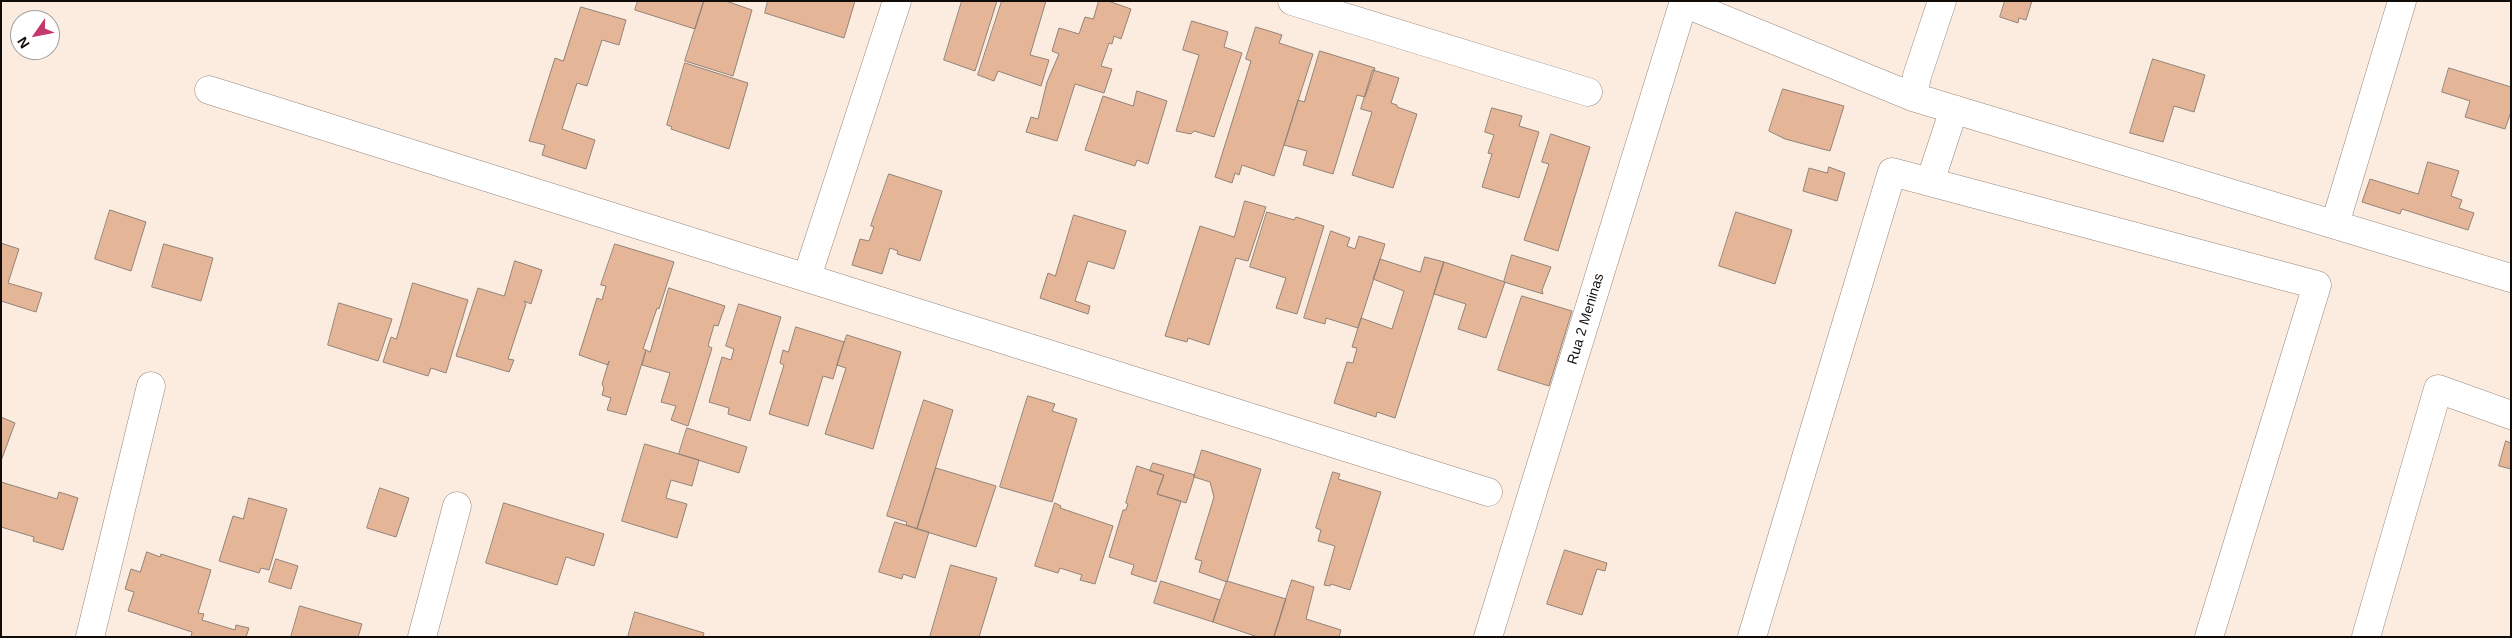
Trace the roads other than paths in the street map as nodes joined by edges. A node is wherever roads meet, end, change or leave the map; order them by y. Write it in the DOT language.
graph roads {
  1 [pos="897,1"];
  2 [pos="1292,1"];
  3 [pos="1942,1"];
  4 [pos="2402,1"];
  5 [pos="1684,2"];
  6 [pos="209,90"];
  7 [pos="1588,92"];
  8 [pos="1913,97"];
  9 [pos="1954,109"];
  10 [pos="1930,182"];
  11 [pos="2335,224"];
  12 [pos="807,277"];
  13 [pos="2511,278"];
  14 [pos="150,386"];
  15 [pos="2511,415"];
  16 [pos="1488,492"];
  17 [pos="457,506"];
  18 [pos="90,637"];
  19 [pos="422,637"];
  20 [pos="1488,637"];
  21 [pos="1752,637"];
  22 [pos="2208,637"];
  23 [pos="2366,637"];
  1 -- 12 [label="street"];
  2 -- 7 [label="street"];
  3 -- 8 [label="street"];
  4 -- 11 [label="street"];
  5 -- 8 [label="street"];
  5 -- 20 [label="street, Rua 2 Meninas"];
  6 -- 12 [label="street"];
  8 -- 9 [label="street"];
  9 -- 10 [label="street"];
  9 -- 11 [label="street"];
  10 -- 21 [label="street"];
  10 -- 22 [label="street"];
  11 -- 13 [label="street"];
  12 -- 16 [label="street"];
  14 -- 18 [label="street"];
  15 -- 23 [label="street"];
  17 -- 19 [label="street"];
}
